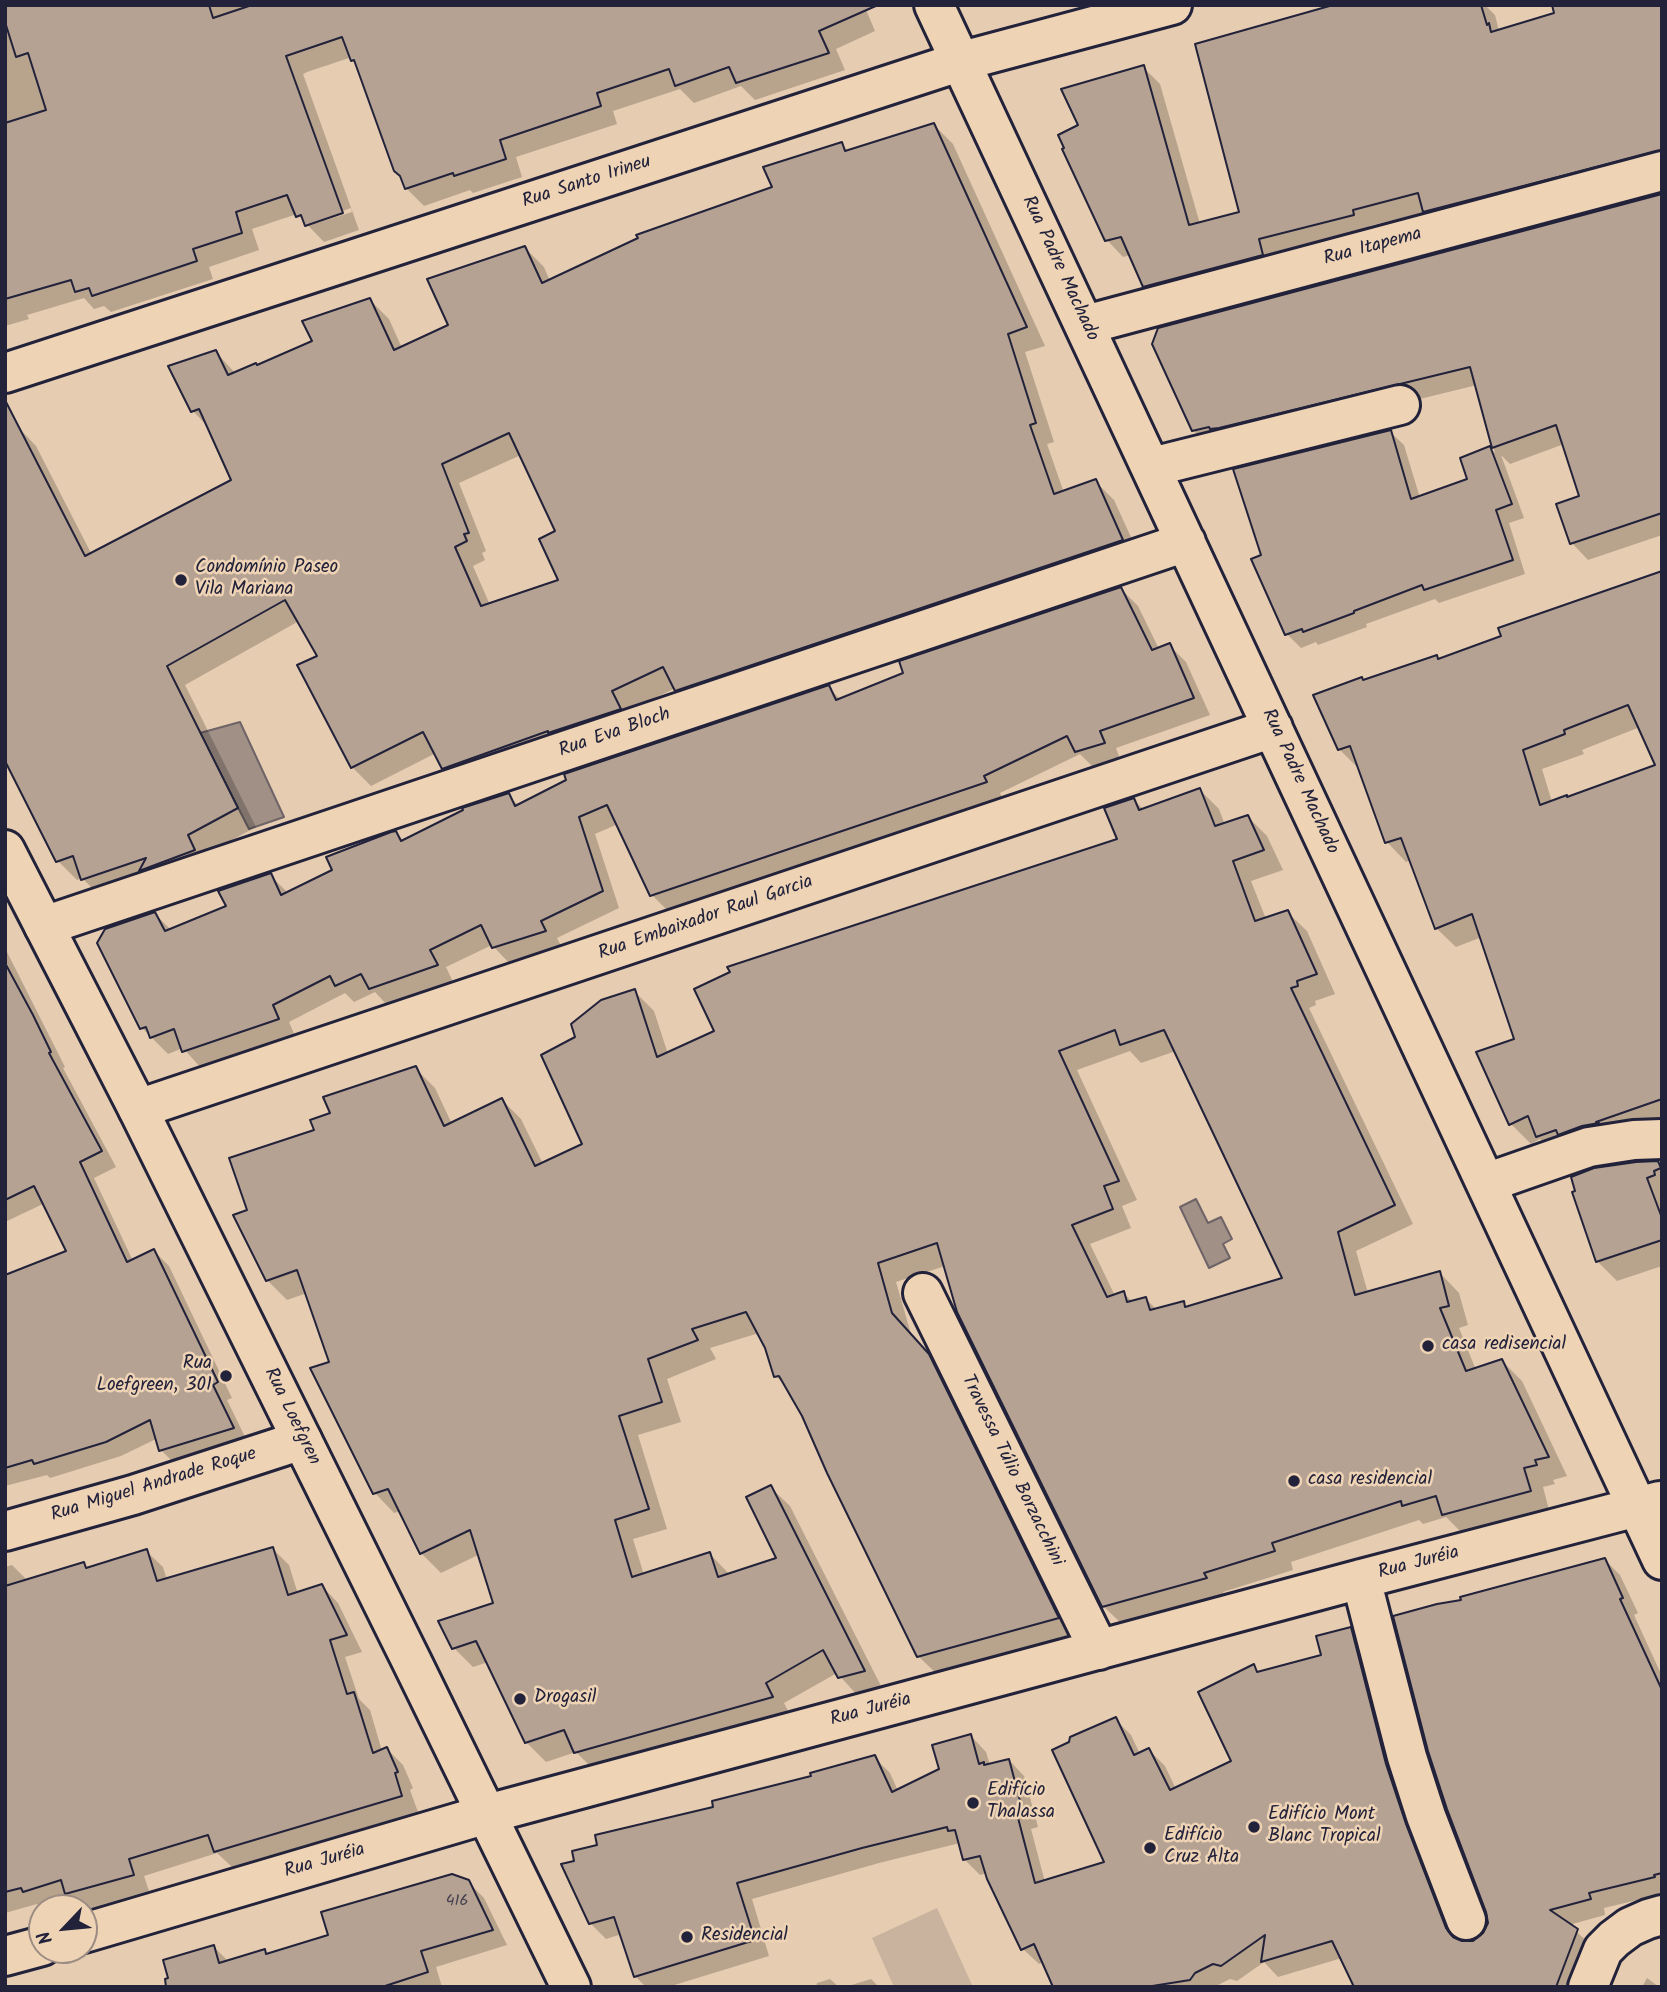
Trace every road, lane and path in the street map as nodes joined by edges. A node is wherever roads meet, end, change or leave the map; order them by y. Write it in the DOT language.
graph roads {
  1 [pos="934,5"];
  2 [pos="1172,5"];
  3 [pos="962,61"];
  4 [pos="1662,171"];
  5 [pos="1085,326"];
  6 [pos="5,373"];
  7 [pos="1400,405"];
  8 [pos="1152,467"];
  9 [pos="1186,542"];
  10 [pos="1273,728"];
  11 [pos="5,850"];
  12 [pos="44,926"];
  13 [pos="138,1109"];
  14 [pos="1662,1139"];
  15 [pos="1486,1183"];
  16 [pos="923,1293"];
  17 [pos="302,1440"];
  18 [pos="1650,1503"];
  19 [pos="5,1531"];
  20 [pos="1662,1560"];
  21 [pos="1360,1579"];
  22 [pos="1099,1650"];
  23 [pos="487,1814"];
  24 [pos="1662,1915"];
  25 [pos="1466,1920"];
  26 [pos="98,1929"];
  27 [pos="28,1950"];
  28 [pos="5,1956"];
  29 [pos="571,1987"];
  30 [pos="1588,1987"];
  1 -- 3 [label="street, Rua Padre Machado"];
  2 -- 3 [label="street, Rua Santo Irineu"];
  3 -- 5 [label="street, Rua Padre Machado"];
  3 -- 6 [label="street, Rua Santo Irineu"];
  4 -- 5 [label="street, Rua Itapema"];
  5 -- 8 [label="street, Rua Padre Machado"];
  7 -- 8 [label="street"];
  8 -- 9 [label="street, Rua Padre Machado"];
  9 -- 10 [label="street, Rua Padre Machado"];
  9 -- 12 [label="street, Rua Eva Bloch"];
  10 -- 13 [label="street, Rua Embaixador Raul Garcia"];
  10 -- 15 [label="street, Rua Padre Machado"];
  11 -- 12 [label="street, Rua Loefgren"];
  12 -- 13 [label="street, Rua Loefgren"];
  13 -- 17 [label="street, Rua Loefgren"];
  14 -- 15 [label="street"];
  15 -- 18 [label="street, Rua Padre Machado"];
  16 -- 22 [label="street, Travessa Túlio Borzacchini"];
  17 -- 19 [label="street, Rua Miguel Andrade Roque"];
  17 -- 23 [label="street, Rua Loefgren"];
  18 -- 20 [label="street, Rua Padre Machado"];
  18 -- 21 [label="street, Rua Juréia"];
  21 -- 22 [label="street, Rua Juréia"];
  21 -- 25 [label="street"];
  22 -- 23 [label="street, Rua Juréia"];
  23 -- 26 [label="street, Rua Juréia"];
  23 -- 29 [label="street, Rua Loefgren"];
  24 -- 30 [label="street"];
  27 -- 28 [label="street"];
}
